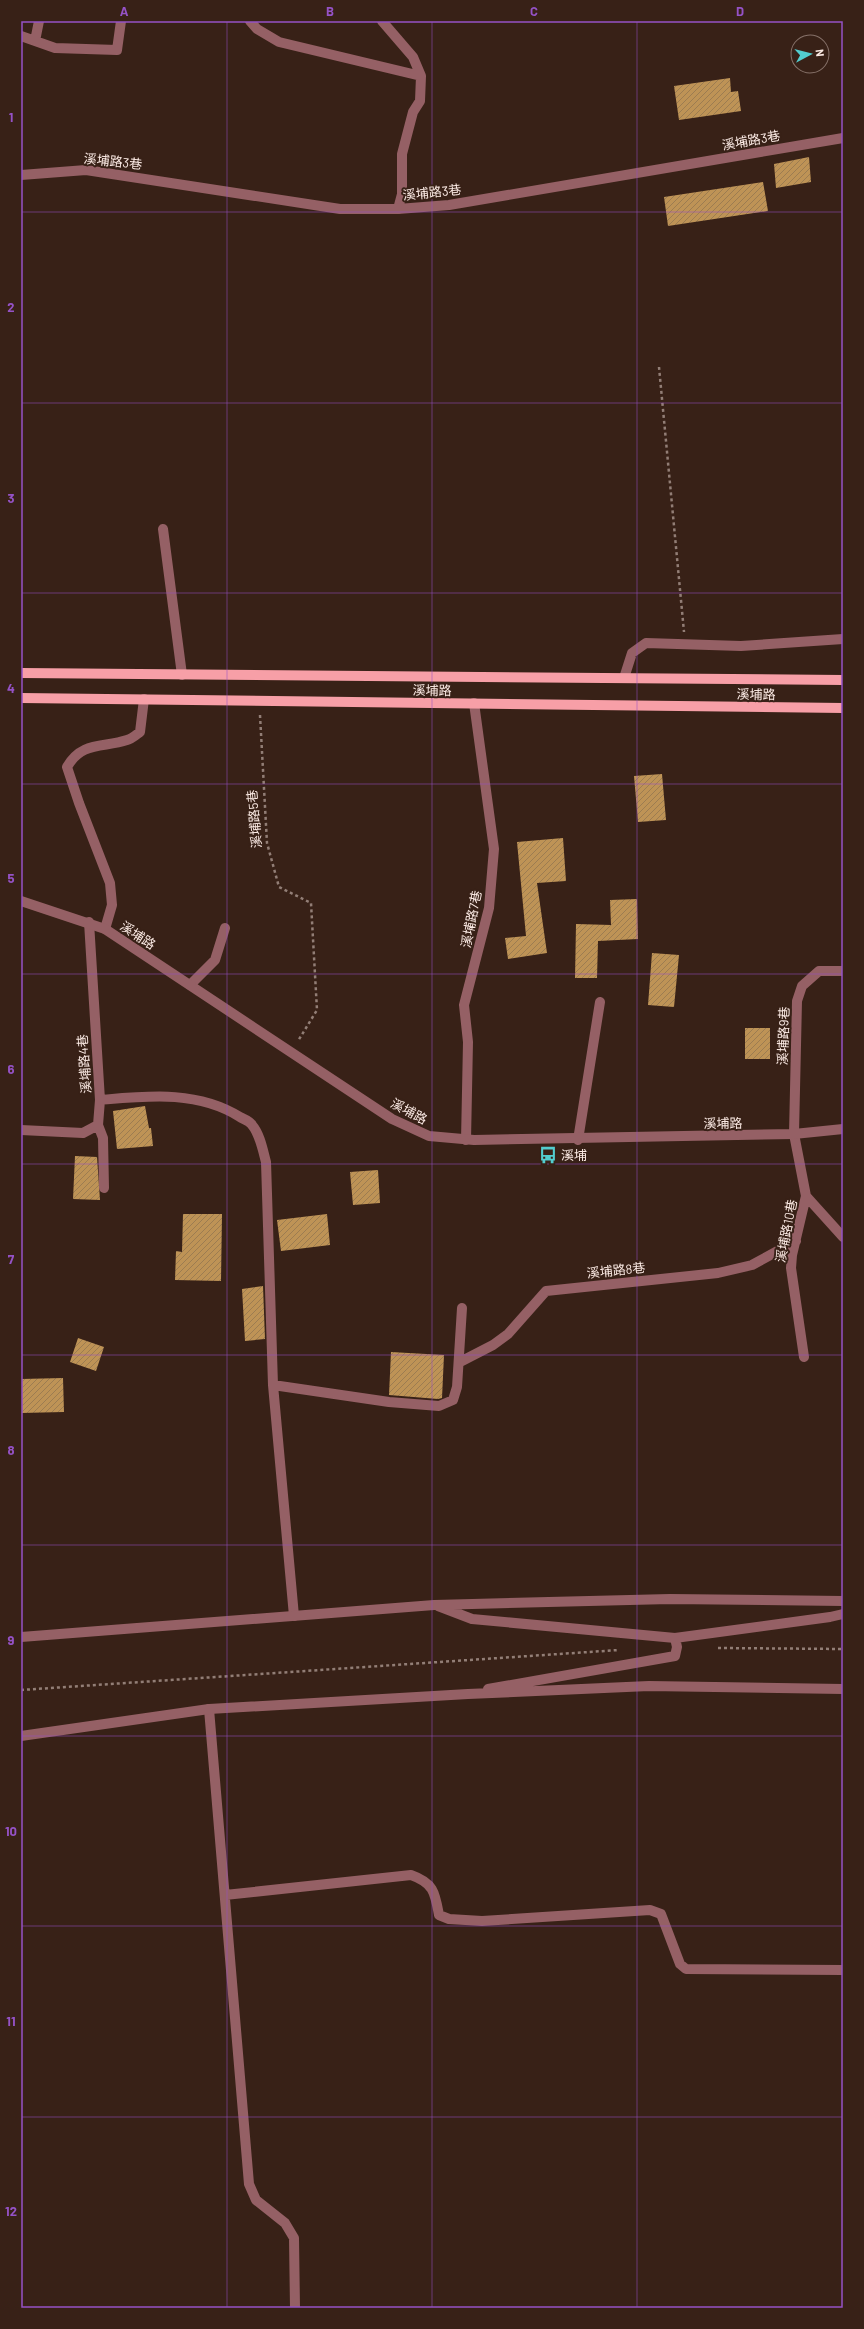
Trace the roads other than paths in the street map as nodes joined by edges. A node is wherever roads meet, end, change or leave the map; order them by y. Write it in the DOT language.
graph roads {
  1 [pos="39,21"];
  2 [pos="121,21"];
  3 [pos="250,21"];
  4 [pos="382,21"];
  5 [pos="21,36"];
  6 [pos="35,41"];
  7 [pos="421,76"];
  8 [pos="843,138"];
  9 [pos="21,175"];
  10 [pos="398,209"];
  11 [pos="163,529"];
  12 [pos="843,639"];
  13 [pos="21,673"];
  14 [pos="182,675"];
  15 [pos="624,678"];
  16 [pos="843,680"];
  17 [pos="21,698"];
  18 [pos="144,699"];
  19 [pos="474,703"];
  20 [pos="843,708"];
  21 [pos="21,901"];
  22 [pos="89,922"];
  23 [pos="224,928"];
  24 [pos="105,929"];
  25 [pos="843,971"];
  26 [pos="190,985"];
  27 [pos="600,1002"];
  28 [pos="100,1100"];
  29 [pos="98,1125"];
  30 [pos="843,1129"];
  31 [pos="21,1130"];
  32 [pos="794,1134"];
  33 [pos="466,1140"];
  34 [pos="578,1140"];
  35 [pos="104,1188"];
  36 [pos="806,1196"];
  37 [pos="843,1237"];
  38 [pos="796,1241"];
  39 [pos="462,1308"];
  40 [pos="804,1357"];
  41 [pos="460,1362"];
  42 [pos="273,1384"];
  43 [pos="843,1601"];
  44 [pos="434,1604"];
  45 [pos="843,1614"];
  46 [pos="294,1616"];
  47 [pos="21,1637"];
  48 [pos="675,1638"];
  49 [pos="843,1688"];
  50 [pos="468,1694"];
  51 [pos="209,1709"];
  52 [pos="21,1736"];
  53 [pos="225,1894"];
  54 [pos="843,1970"];
  55 [pos="295,2308"];
  1 -- 6 [label="street"];
  2 -- 6 [label="street"];
  3 -- 7 [label="street"];
  4 -- 7 [label="street"];
  5 -- 6 [label="street"];
  7 -- 10 [label="street"];
  8 -- 10 [label="street, 溪埔路3巷"];
  9 -- 10 [label="street, 溪埔路3巷"];
  11 -- 14 [label="street"];
  12 -- 15 [label="street"];
  13 -- 14 [label="main road, 溪埔路"];
  14 -- 15 [label="main road, 溪埔路"];
  15 -- 16 [label="main road, 溪埔路"];
  17 -- 18 [label="main road, 溪埔路"];
  18 -- 19 [label="main road, 溪埔路"];
  18 -- 24 [label="street"];
  19 -- 20 [label="main road, 溪埔路"];
  19 -- 33 [label="street, 溪埔路7巷"];
  21 -- 22 [label="street, 溪埔路"];
  22 -- 24 [label="street, 溪埔路"];
  22 -- 28 [label="street, 溪埔路4巷"];
  23 -- 26 [label="street"];
  24 -- 26 [label="street, 溪埔路"];
  25 -- 32 [label="street, 溪埔路9巷"];
  26 -- 33 [label="street, 溪埔路"];
  27 -- 34 [label="street"];
  28 -- 29 [label="street, 溪埔路4巷"];
  28 -- 42 [label="street"];
  29 -- 31 [label="street"];
  29 -- 35 [label="street"];
  30 -- 32 [label="street, 溪埔路"];
  32 -- 34 [label="street, 溪埔路"];
  32 -- 36 [label="street, 溪埔路10巷"];
  33 -- 34 [label="street, 溪埔路"];
  36 -- 37 [label="street"];
  36 -- 38 [label="street, 溪埔路10巷"];
  38 -- 40 [label="street, 溪埔路10巷"];
  38 -- 41 [label="street, 溪埔路8巷"];
  39 -- 41 [label="street"];
  41 -- 42 [label="street"];
  42 -- 46 [label="street"];
  43 -- 44 [label="street"];
  44 -- 46 [label="street"];
  44 -- 48 [label="street"];
  45 -- 48 [label="street"];
  46 -- 47 [label="street"];
  48 -- 50 [label="street"];
  49 -- 50 [label="street"];
  50 -- 51 [label="street"];
  51 -- 52 [label="street"];
  51 -- 53 [label="street"];
  53 -- 54 [label="street"];
  53 -- 55 [label="street"];
}
